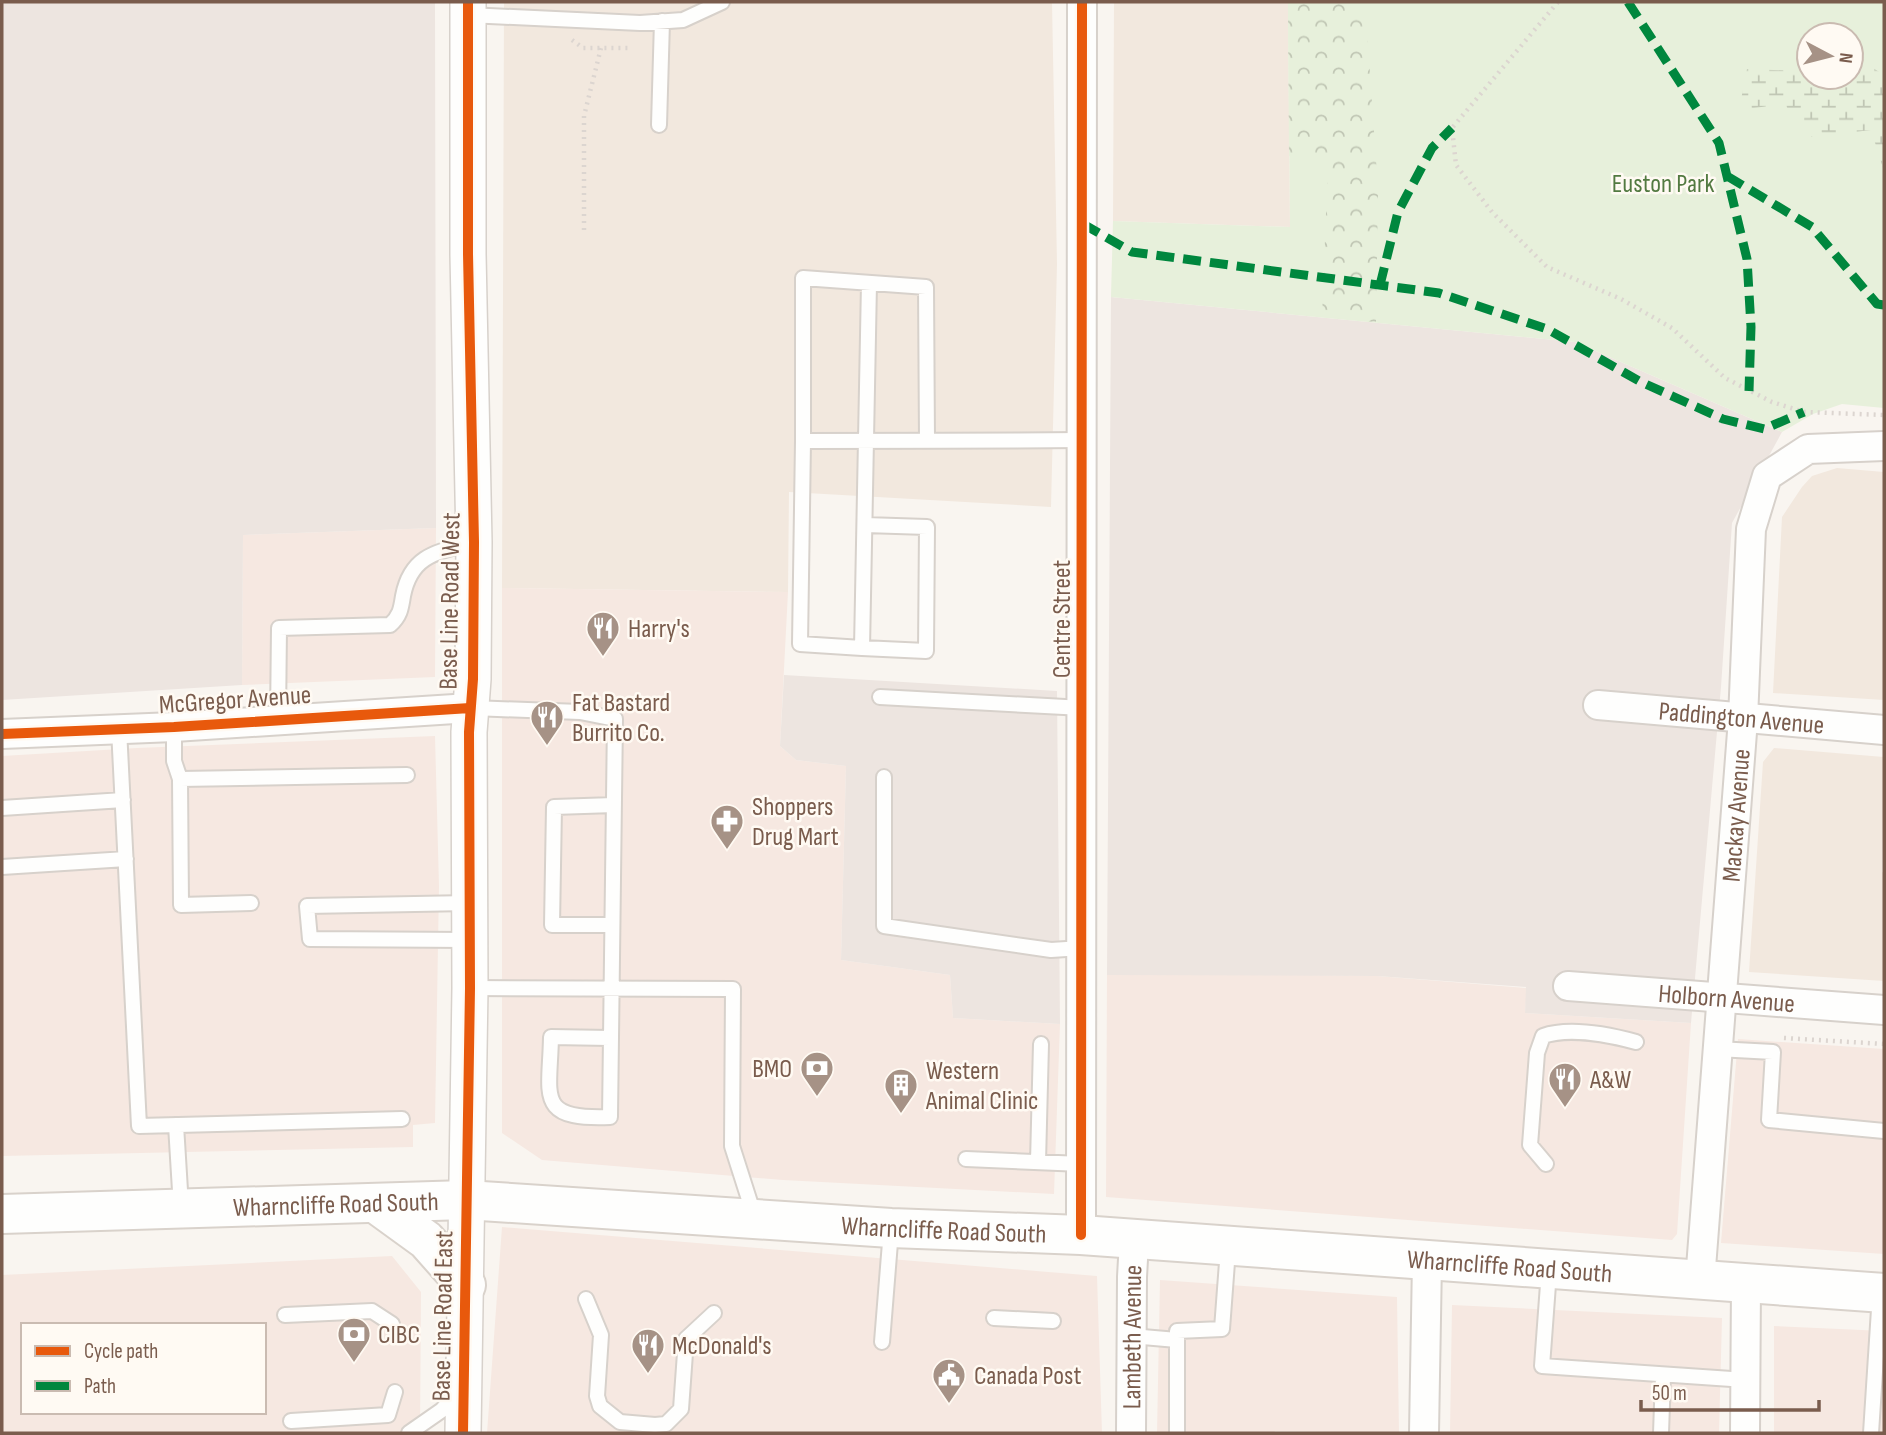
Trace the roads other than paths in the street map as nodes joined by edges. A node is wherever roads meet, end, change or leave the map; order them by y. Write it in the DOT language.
graph roads {
  1 [pos="722,2"];
  2 [pos="1082,2"];
  3 [pos="468,8"];
  4 [pos="662,22"];
  5 [pos="659,125"];
  6 [pos="869,283"];
  7 [pos="1083,440"];
  8 [pos="803,441"];
  9 [pos="866,441"];
  10 [pos="927,441"];
  11 [pos="1884,446"];
  12 [pos="864,525"];
  13 [pos="474,542"];
  14 [pos="862,648"];
  15 [pos="880,697"];
  16 [pos="1598,705"];
  17 [pos="470,708"];
  18 [pos="1083,708"];
  19 [pos="278,719"];
  20 [pos="1743,719"];
  21 [pos="174,726"];
  22 [pos="119,729"];
  23 [pos="1884,730"];
  24 [pos="2,734"];
  25 [pos="407,775"];
  26 [pos="884,777"];
  27 [pos="180,779"];
  28 [pos="123,800"];
  29 [pos="614,805"];
  30 [pos="2,808"];
  31 [pos="126,859"];
  32 [pos="2,867"];
  33 [pos="469,903"];
  34 [pos="251,904"];
  35 [pos="612,925"];
  36 [pos="469,940"];
  37 [pos="1082,948"];
  38 [pos="1568,986"];
  39 [pos="470,988"];
  40 [pos="611,989"];
  41 [pos="1721,998"];
  42 [pos="1884,1010"];
  43 [pos="610,1038"];
  44 [pos="1636,1042"];
  45 [pos="1041,1044"];
  46 [pos="1717,1049"];
  47 [pos="402,1119"];
  48 [pos="176,1125"];
  49 [pos="1884,1131"];
  50 [pos="966,1158"];
  51 [pos="1038,1162"];
  52 [pos="1082,1164"];
  53 [pos="1546,1164"];
  54 [pos="466,1200"];
  55 [pos="375,1203"];
  56 [pos="181,1207"];
  57 [pos="2,1214"];
  58 [pos="755,1219"];
  59 [pos="891,1228"];
  60 [pos="1081,1235"];
  61 [pos="1134,1241"];
  62 [pos="1228,1247"];
  63 [pos="1427,1261"];
  64 [pos="1549,1270"];
  65 [pos="1700,1281"];
  66 [pos="1746,1284"];
  67 [pos="466,1285"];
  68 [pos="1882,1293"];
  69 [pos="586,1299"];
  70 [pos="714,1313"];
  71 [pos="285,1315"];
  72 [pos="994,1318"];
  73 [pos="1054,1321"];
  74 [pos="392,1324"];
  75 [pos="1131,1336"];
  76 [pos="1177,1340"];
  77 [pos="882,1342"];
  78 [pos="1663,1376"];
  79 [pos="1746,1380"];
  80 [pos="464,1386"];
  81 [pos="395,1392"];
  82 [pos="291,1421"];
  83 [pos="409,1433"];
  84 [pos="463,1433"];
  85 [pos="1134,1433"];
  86 [pos="1177,1433"];
  87 [pos="1424,1433"];
  88 [pos="1661,1433"];
  89 [pos="1745,1433"];
  90 [pos="1871,1433"];
  1 -- 4 [label="lane"];
  2 -- 7 [label="street, Centre Street"];
  3 -- 4 [label="lane"];
  3 -- 13 [label="street, Base Line Road West"];
  4 -- 5 [label="lane"];
  6 -- 8 [label="lane"];
  6 -- 9 [label="lane"];
  6 -- 10 [label="lane"];
  7 -- 10 [label="lane"];
  7 -- 18 [label="street, Centre Street"];
  8 -- 9 [label="lane"];
  8 -- 14 [label="lane"];
  9 -- 10 [label="lane"];
  9 -- 12 [label="lane"];
  11 -- 20 [label="street, Mackay Avenue"];
  12 -- 14 [label="lane"];
  12 -- 14 [label="lane"];
  13 -- 17 [label="street, Base Line Road West"];
  13 -- 19 [label="lane"];
  15 -- 18 [label="lane"];
  16 -- 20 [label="street, Paddington Avenue"];
  17 -- 19 [label="street, McGregor Avenue"];
  17 -- 29 [label="lane"];
  17 -- 33 [label="street, Base Line Road West"];
  18 -- 37 [label="street, Centre Street"];
  19 -- 21 [label="street, McGregor Avenue"];
  20 -- 23 [label="street, Paddington Avenue"];
  20 -- 41 [label="street, Mackay Avenue"];
  21 -- 22 [label="street, McGregor Avenue"];
  21 -- 27 [label="lane"];
  22 -- 24 [label="street, McGregor Avenue"];
  22 -- 28 [label="lane"];
  25 -- 27 [label="lane"];
  26 -- 37 [label="lane"];
  27 -- 34 [label="lane"];
  28 -- 30 [label="lane"];
  28 -- 31 [label="lane"];
  29 -- 35 [label="lane"];
  29 -- 35 [label="lane"];
  31 -- 32 [label="lane"];
  31 -- 48 [label="lane"];
  33 -- 36 [label="street, Base Line Road West"];
  33 -- 36 [label="lane"];
  35 -- 40 [label="lane"];
  36 -- 39 [label="street, Base Line Road West"];
  37 -- 52 [label="street, Centre Street"];
  38 -- 41 [label="street, Holborn Avenue"];
  39 -- 40 [label="lane"];
  39 -- 54 [label="street, Base Line Road West"];
  40 -- 43 [label="lane"];
  40 -- 58 [label="lane"];
  41 -- 42 [label="street, Holborn Avenue"];
  41 -- 46 [label="street, Mackay Avenue"];
  43 -- 43 [label="lane"];
  44 -- 53 [label="lane"];
  45 -- 51 [label="lane"];
  46 -- 49 [label="lane"];
  46 -- 65 [label="street, Mackay Avenue"];
  47 -- 48 [label="lane"];
  48 -- 56 [label="lane"];
  50 -- 51 [label="lane"];
  51 -- 52 [label="lane"];
  52 -- 60 [label="street, Centre Street"];
  54 -- 55 [label="main road, Wharncliffe Road South"];
  54 -- 58 [label="main road, Wharncliffe Road South"];
  54 -- 67 [label="street, Base Line Road East"];
  55 -- 56 [label="main road, Wharncliffe Road South"];
  55 -- 67 [label="main road"];
  56 -- 57 [label="main road, Wharncliffe Road South"];
  58 -- 59 [label="main road, Wharncliffe Road South"];
  59 -- 60 [label="main road, Wharncliffe Road South"];
  59 -- 77 [label="lane"];
  60 -- 61 [label="main road, Wharncliffe Road South"];
  61 -- 62 [label="main road, Wharncliffe Road South"];
  61 -- 75 [label="street, Lambeth Avenue"];
  62 -- 63 [label="main road, Wharncliffe Road South"];
  62 -- 76 [label="lane"];
  63 -- 64 [label="main road, Wharncliffe Road South"];
  63 -- 87 [label="street"];
  64 -- 65 [label="main road, Wharncliffe Road South"];
  64 -- 78 [label="lane"];
  65 -- 66 [label="main road, Wharncliffe Road South"];
  66 -- 68 [label="main road, Wharncliffe Road South"];
  66 -- 79 [label="street"];
  67 -- 80 [label="street, Base Line Road East"];
  68 -- 90 [label="lane"];
  69 -- 70 [label="lane"];
  71 -- 74 [label="lane"];
  72 -- 73 [label="lane"];
  75 -- 76 [label="lane"];
  75 -- 85 [label="street, Lambeth Avenue"];
  76 -- 86 [label="lane"];
  78 -- 79 [label="lane"];
  78 -- 88 [label="lane"];
  79 -- 89 [label="street"];
  80 -- 83 [label="lane"];
  80 -- 84 [label="street, Base Line Road East"];
  81 -- 82 [label="lane"];
}
